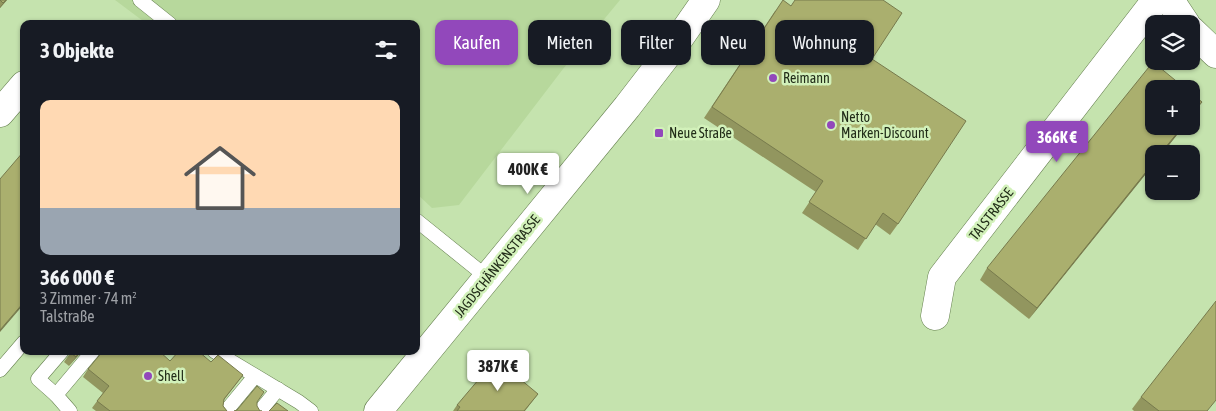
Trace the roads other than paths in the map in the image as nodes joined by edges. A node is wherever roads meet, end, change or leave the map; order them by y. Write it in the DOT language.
graph roads {
  1 [pos="140,0"];
  2 [pos="706,0"];
  3 [pos="1156,0"];
  4 [pos="1170,0"];
  5 [pos="1180,15"];
  6 [pos="165,20"];
  7 [pos="1200,39"];
  8 [pos="1216,54"];
  9 [pos="20,90"];
  10 [pos="0,113"];
  11 [pos="420,223"];
  12 [pos="488,278"];
  13 [pos="935,316"];
  14 [pos="20,347"];
  15 [pos="59,355"];
  16 [pos="91,355"];
  17 [pos="221,355"];
  18 [pos="0,370"];
  19 [pos="255,376"];
  20 [pos="278,389"];
  21 [pos="56,395"];
  22 [pos="295,406"];
  23 [pos="70,411"];
  24 [pos="226,411"];
  25 [pos="260,411"];
  26 [pos="311,411"];
  27 [pos="378,411"];
  1 -- 6 [label="lane"];
  2 -- 12 [label="main road, JAGDSCHÄNKENSTRASSE"];
  3 -- 13 [label="main road, TALSTRASSE"];
  4 -- 5 [label="main road"];
  7 -- 8 [label="main road"];
  9 -- 10 [label="main road"];
  11 -- 12 [label="lane"];
  12 -- 27 [label="main road, JAGDSCHÄNKENSTRASSE"];
  14 -- 18 [label="lane"];
  15 -- 21 [label="lane"];
  16 -- 21 [label="lane"];
  17 -- 19 [label="lane"];
  19 -- 20 [label="lane"];
  19 -- 24 [label="lane"];
  20 -- 22 [label="lane"];
  20 -- 25 [label="lane"];
  21 -- 23 [label="lane"];
  22 -- 26 [label="lane"];
}
